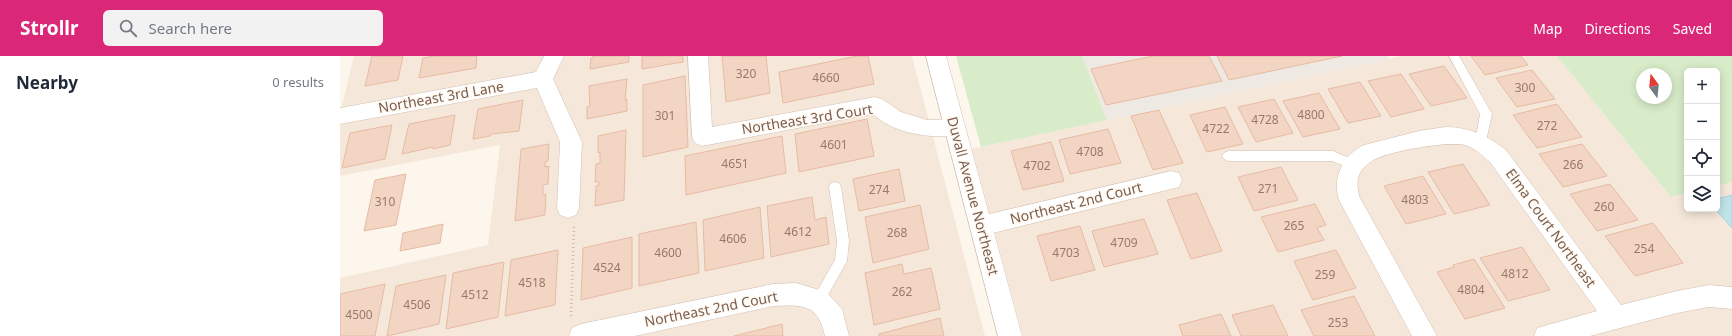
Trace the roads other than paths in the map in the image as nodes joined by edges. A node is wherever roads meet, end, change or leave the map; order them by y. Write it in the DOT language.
graph roads {
  1 [pos="554,56"];
  2 [pos="698,56"];
  3 [pos="936,56"];
  4 [pos="1454,56"];
  5 [pos="543,79"];
  6 [pos="340,116"];
  7 [pos="955,127"];
  8 [pos="1481,143"];
  9 [pos="1228,156"];
  10 [pos="1354,165"];
  11 [pos="1170,180"];
  12 [pos="835,187"];
  13 [pos="571,215"];
  14 [pos="981,226"];
  15 [pos="1732,298"];
  16 [pos="818,300"];
  17 [pos="1616,318"];
  18 [pos="576,329"];
  19 [pos="837,336"];
  20 [pos="1010,336"];
  21 [pos="1425,336"];
  22 [pos="1546,336"];
  1 -- 5 [label="street"];
  2 -- 7 [label="street, Northeast 3rd Court"];
  3 -- 7 [label="street, Duvall Avenue Northeast"];
  4 -- 8 [label="lane"];
  5 -- 6 [label="street, Northeast 3rd Lane"];
  5 -- 13 [label="street"];
  7 -- 14 [label="street, Duvall Avenue Northeast"];
  8 -- 10 [label="street, Elma Court Northeast"];
  8 -- 17 [label="street, Elma Court Northeast"];
  9 -- 10 [label="lane"];
  10 -- 21 [label="street"];
  11 -- 14 [label="street, Northeast 2nd Court"];
  12 -- 16 [label="lane"];
  14 -- 20 [label="street, Duvall Avenue Northeast"];
  15 -- 17 [label="street"];
  16 -- 18 [label="street, Northeast 2nd Court"];
  16 -- 19 [label="street"];
  17 -- 22 [label="street"];
}
